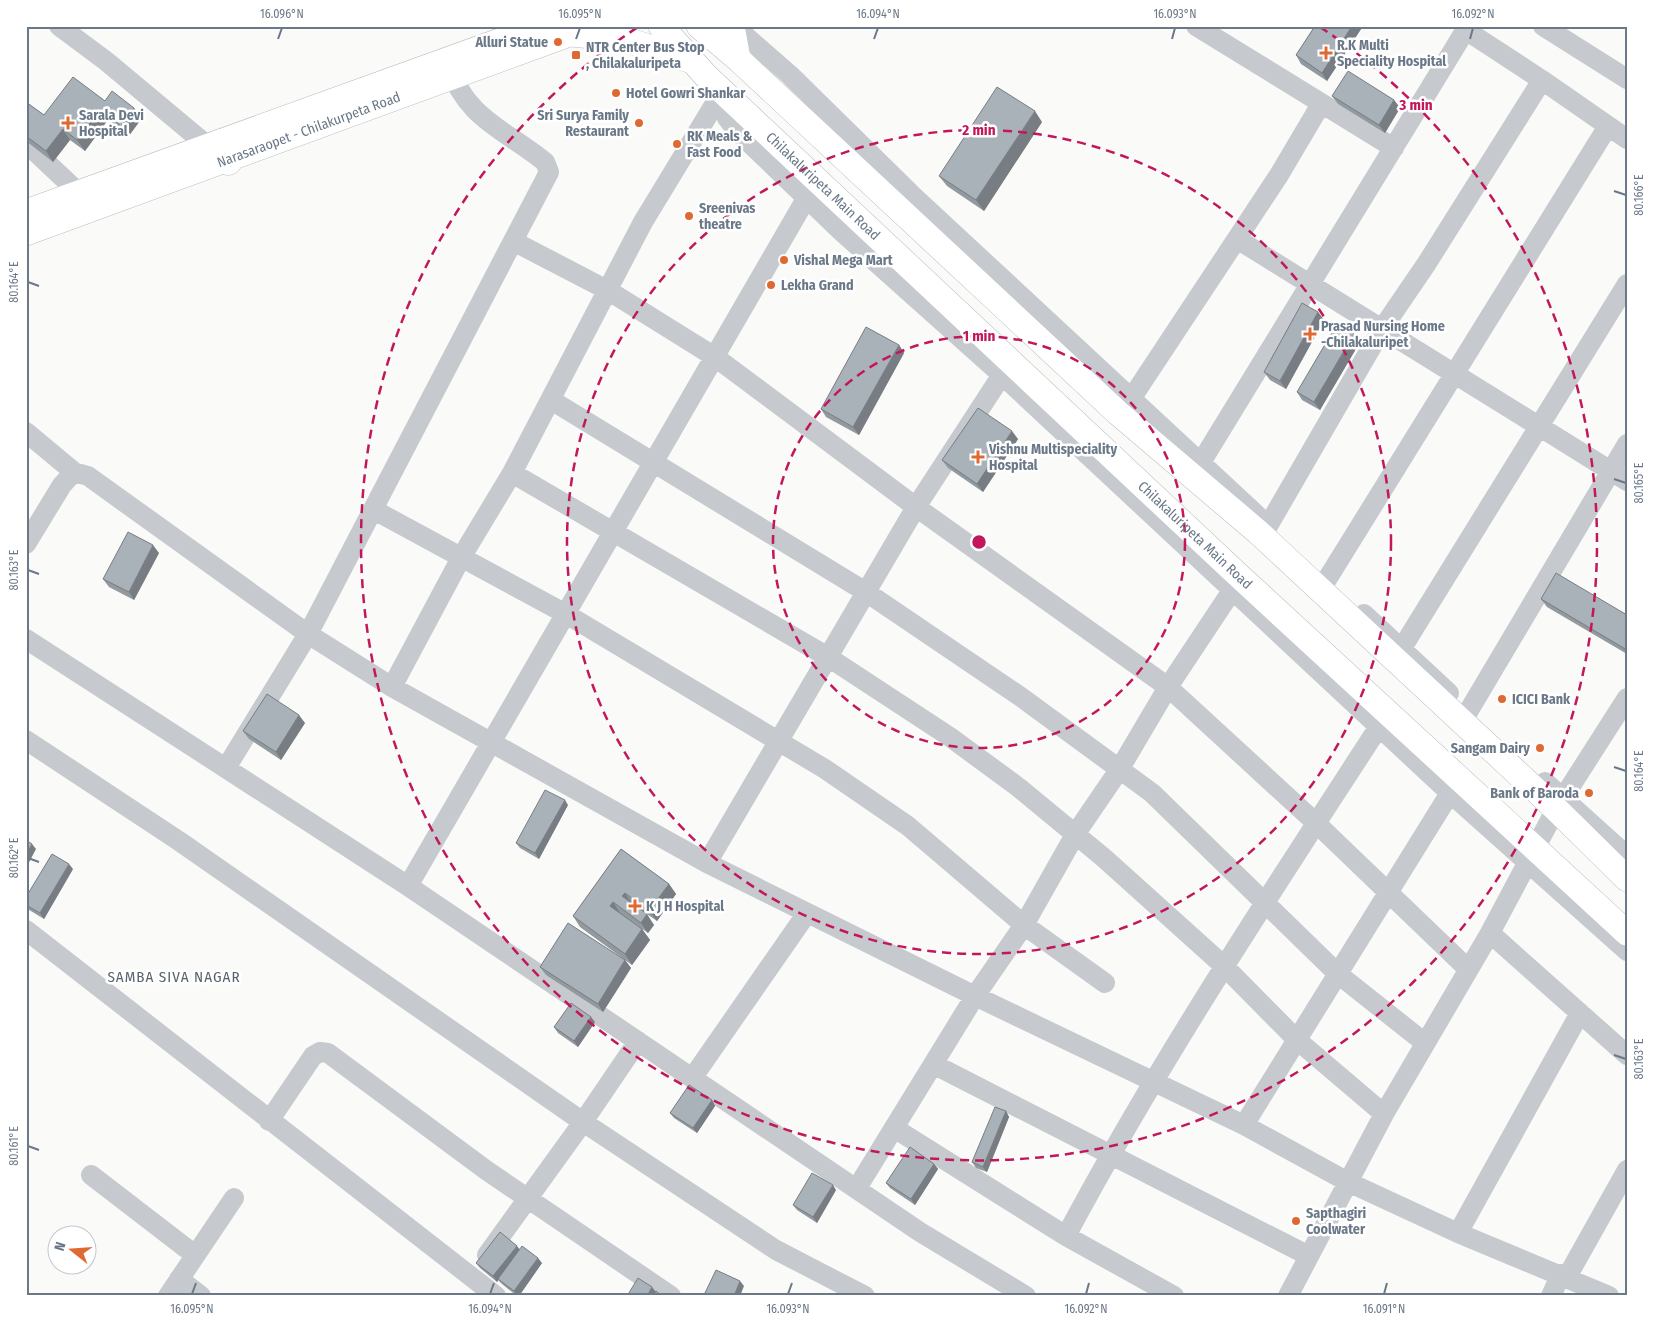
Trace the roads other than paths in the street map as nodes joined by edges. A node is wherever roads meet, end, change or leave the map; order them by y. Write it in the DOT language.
graph roads {
  1 [pos="60,26"];
  2 [pos="541,26"];
  3 [pos="662,26"];
  4 [pos="699,26"];
  5 [pos="733,26"];
  6 [pos="1196,26"];
  7 [pos="1543,26"];
  8 [pos="1468,29"];
  9 [pos="522,30"];
  10 [pos="580,30"];
  11 [pos="738,58"];
  12 [pos="692,61"];
  13 [pos="450,69"];
  14 [pos="1627,79"];
  15 [pos="1542,80"];
  16 [pos="720,90"];
  17 [pos="1321,104"];
  18 [pos="1608,126"];
  19 [pos="1627,139"];
  20 [pos="26,143"];
  21 [pos="1394,148"];
  22 [pos="219,150"];
  23 [pos="79,193"];
  24 [pos="807,197"];
  25 [pos="26,212"];
  26 [pos="26,233"];
  27 [pos="1237,239"];
  28 [pos="513,241"];
  29 [pos="1308,284"];
  30 [pos="1627,284"];
  31 [pos="609,291"];
  32 [pos="1382,329"];
  33 [pos="715,356"];
  34 [pos="1006,369"];
  35 [pos="1455,374"];
  36 [pos="1131,399"];
  37 [pos="551,400"];
  38 [pos="1539,425"];
  39 [pos="26,432"];
  40 [pos="1627,444"];
  41 [pos="654,463"];
  42 [pos="1200,464"];
  43 [pos="74,472"];
  44 [pos="512,473"];
  45 [pos="1619,476"];
  46 [pos="916,507"];
  47 [pos="374,510"];
  48 [pos="1268,526"];
  49 [pos="614,532"];
  50 [pos="26,544"];
  51 [pos="462,556"];
  52 [pos="1326,581"];
  53 [pos="1233,589"];
  54 [pos="866,592"];
  55 [pos="566,614"];
  56 [pos="308,634"];
  57 [pos="26,639"];
  58 [pos="1402,648"];
  59 [pos="828,657"];
  60 [pos="392,687"];
  61 [pos="1168,687"];
  62 [pos="1627,698"];
  63 [pos="1468,712"];
  64 [pos="1380,725"];
  65 [pos="26,740"];
  66 [pos="779,740"];
  67 [pos="491,743"];
  68 [pos="226,768"];
  69 [pos="1119,770"];
  70 [pos="1450,793"];
  71 [pos="1559,804"];
  72 [pos="1316,823"];
  73 [pos="1076,833"];
  74 [pos="1627,856"];
  75 [pos="1532,857"];
  76 [pos="707,863"];
  77 [pos="1627,879"];
  78 [pos="408,886"];
  79 [pos="1388,894"];
  80 [pos="1265,903"];
  81 [pos="807,913"];
  82 [pos="1024,924"];
  83 [pos="26,930"];
  84 [pos="1490,933"];
  85 [pos="1627,933"];
  86 [pos="1627,951"];
  87 [pos="1224,966"];
  88 [pos="1468,969"];
  89 [pos="1338,974"];
  90 [pos="1105,983"];
  91 [pos="975,996"];
  92 [pos="1580,1013"];
  93 [pos="1297,1040"];
  94 [pos="638,1041"];
  95 [pos="1425,1043"];
  96 [pos="1627,1055"];
  97 [pos="933,1064"];
  98 [pos="693,1077"];
  99 [pos="1154,1082"];
  100 [pos="1384,1114"];
  101 [pos="269,1121"];
  102 [pos="584,1122"];
  103 [pos="1244,1124"];
  104 [pos="894,1128"];
  105 [pos="1109,1155"];
  106 [pos="1627,1170"];
  107 [pos="91,1175"];
  108 [pos="1348,1182"];
  109 [pos="857,1188"];
  110 [pos="234,1198"];
  111 [pos="528,1199"];
  112 [pos="1458,1233"];
  113 [pos="1066,1236"];
  114 [pos="195,1255"];
  115 [pos="1309,1256"];
  116 [pos="1564,1276"];
  117 [pos="470,1277"];
  118 [pos="179,1279"];
  119 [pos="833,1289"];
  120 [pos="168,1296"];
  121 [pos="201,1296"];
  122 [pos="496,1296"];
  123 [pos="671,1296"];
  124 [pos="865,1296"];
  125 [pos="1026,1296"];
  126 [pos="1174,1296"];
  127 [pos="1288,1296"];
  128 [pos="1551,1296"];
  129 [pos="1609,1296"];
  1 -- 22 [label="street"];
  2 -- 9 [label="main road, Narasaraopet - Chilakurpeta Road"];
  3 -- 12 [label="main road, Chilakaluripeta Main Road"];
  4 -- 11 [label="main road"];
  5 -- 11 [label="main road"];
  5 -- 36 [label="street"];
  6 -- 17 [label="street"];
  7 -- 14 [label="street"];
  8 -- 15 [label="street"];
  8 -- 21 [label="street"];
  9 -- 13 [label="main road, Narasaraopet - Chilakurpeta Road"];
  10 -- 12 [label="main road"];
  10 -- 13 [label="main road, Narasaraopet - Chilakurpeta Road"];
  11 -- 71 [label="main road"];
  12 -- 16 [label="main road, Chilakaluripeta Main Road"];
  13 -- 22 [label="main road, Narasaraopet - Chilakurpeta Road"];
  13 -- 28 [label="street"];
  15 -- 18 [label="street"];
  15 -- 32 [label="street"];
  16 -- 24 [label="street"];
  16 -- 31 [label="street"];
  16 -- 34 [label="main road, Chilakaluripeta Main Road"];
  17 -- 21 [label="street"];
  17 -- 27 [label="street"];
  18 -- 19 [label="street"];
  18 -- 35 [label="street"];
  20 -- 23 [label="street"];
  21 -- 29 [label="street"];
  22 -- 23 [label="main road, Narasaraopet - Chilakurpeta Road"];
  22 -- 26 [label="main road, Narasaraopet - Chilakurpeta Road"];
  23 -- 25 [label="main road, Narasaraopet - Chilakurpeta Road"];
  24 -- 33 [label="street"];
  24 -- 34 [label="street"];
  27 -- 29 [label="street"];
  27 -- 36 [label="street"];
  28 -- 31 [label="street"];
  28 -- 47 [label="street"];
  29 -- 32 [label="street"];
  29 -- 42 [label="street"];
  30 -- 38 [label="street"];
  31 -- 33 [label="street"];
  31 -- 37 [label="street"];
  32 -- 35 [label="street"];
  32 -- 48 [label="street"];
  33 -- 41 [label="street"];
  33 -- 46 [label="street"];
  34 -- 46 [label="street"];
  34 -- 53 [label="street"];
  34 -- 75 [label="main road, Chilakaluripeta Main Road"];
  35 -- 38 [label="street"];
  35 -- 52 [label="street"];
  36 -- 42 [label="street"];
  37 -- 41 [label="street"];
  37 -- 44 [label="street"];
  38 -- 45 [label="street"];
  38 -- 58 [label="street"];
  39 -- 43 [label="street"];
  40 -- 45 [label="street"];
  41 -- 49 [label="street"];
  41 -- 54 [label="street"];
  42 -- 48 [label="street"];
  43 -- 50 [label="street"];
  43 -- 56 [label="street"];
  44 -- 49 [label="street"];
  44 -- 51 [label="street"];
  45 -- 63 [label="street"];
  46 -- 54 [label="street"];
  46 -- 61 [label="street"];
  47 -- 51 [label="street"];
  47 -- 56 [label="street"];
  48 -- 52 [label="street"];
  49 -- 55 [label="street"];
  49 -- 59 [label="street"];
  51 -- 55 [label="street"];
  51 -- 60 [label="street"];
  52 -- 58 [label="street"];
  53 -- 61 [label="street"];
  53 -- 64 [label="street"];
  54 -- 59 [label="street"];
  54 -- 69 [label="street"];
  55 -- 66 [label="street"];
  55 -- 67 [label="street"];
  56 -- 60 [label="street"];
  56 -- 68 [label="street"];
  57 -- 68 [label="street"];
  58 -- 63 [label="street"];
  59 -- 66 [label="street"];
  59 -- 73 [label="street"];
  60 -- 67 [label="street"];
  61 -- 69 [label="street"];
  61 -- 72 [label="street"];
  62 -- 71 [label="street"];
  63 -- 71 [label="street"];
  64 -- 70 [label="street"];
  64 -- 72 [label="street"];
  65 -- 102 [label="street"];
  66 -- 76 [label="street"];
  66 -- 82 [label="street"];
  67 -- 76 [label="street"];
  67 -- 78 [label="street"];
  68 -- 78 [label="street"];
  69 -- 73 [label="street"];
  69 -- 80 [label="street"];
  70 -- 75 [label="street"];
  70 -- 79 [label="street"];
  71 -- 74 [label="street"];
  71 -- 75 [label="street"];
  71 -- 77 [label="main road"];
  72 -- 79 [label="street"];
  72 -- 80 [label="street"];
  73 -- 82 [label="street"];
  73 -- 87 [label="street"];
  75 -- 84 [label="street"];
  75 -- 85 [label="main road, Chilakaluripeta Main Road"];
  75 -- 86 [label="street"];
  76 -- 81 [label="street"];
  78 -- 94 [label="street"];
  79 -- 88 [label="street"];
  79 -- 89 [label="street"];
  80 -- 87 [label="street"];
  80 -- 89 [label="street"];
  81 -- 91 [label="street"];
  81 -- 98 [label="street"];
  82 -- 90 [label="street"];
  82 -- 91 [label="street"];
  83 -- 101 [label="street"];
  84 -- 88 [label="street"];
  84 -- 92 [label="street"];
  87 -- 93 [label="street"];
  87 -- 99 [label="street"];
  88 -- 95 [label="street"];
  89 -- 93 [label="street"];
  89 -- 95 [label="street"];
  91 -- 97 [label="street"];
  91 -- 99 [label="street"];
  92 -- 96 [label="street"];
  92 -- 112 [label="street"];
  93 -- 100 [label="street"];
  93 -- 103 [label="street"];
  94 -- 98 [label="street"];
  94 -- 102 [label="street"];
  95 -- 100 [label="street"];
  97 -- 104 [label="street"];
  97 -- 105 [label="street"];
  98 -- 109 [label="street"];
  99 -- 103 [label="street"];
  99 -- 105 [label="street"];
  100 -- 108 [label="street"];
  101 -- 111 [label="street"];
  101 -- 117 [label="street"];
  102 -- 111 [label="street"];
  102 -- 119 [label="street"];
  103 -- 108 [label="street"];
  104 -- 109 [label="street"];
  104 -- 113 [label="street"];
  105 -- 113 [label="street"];
  105 -- 115 [label="street"];
  106 -- 116 [label="street"];
  107 -- 114 [label="street"];
  108 -- 112 [label="street"];
  108 -- 115 [label="street"];
  109 -- 125 [label="street"];
  110 -- 114 [label="street"];
  111 -- 117 [label="street"];
  111 -- 123 [label="street"];
  112 -- 116 [label="street"];
  113 -- 126 [label="street"];
  114 -- 118 [label="street"];
  115 -- 127 [label="street"];
  116 -- 128 [label="street"];
  116 -- 129 [label="street"];
  117 -- 122 [label="street"];
  118 -- 120 [label="street"];
  118 -- 121 [label="street"];
  119 -- 124 [label="street"];
}
